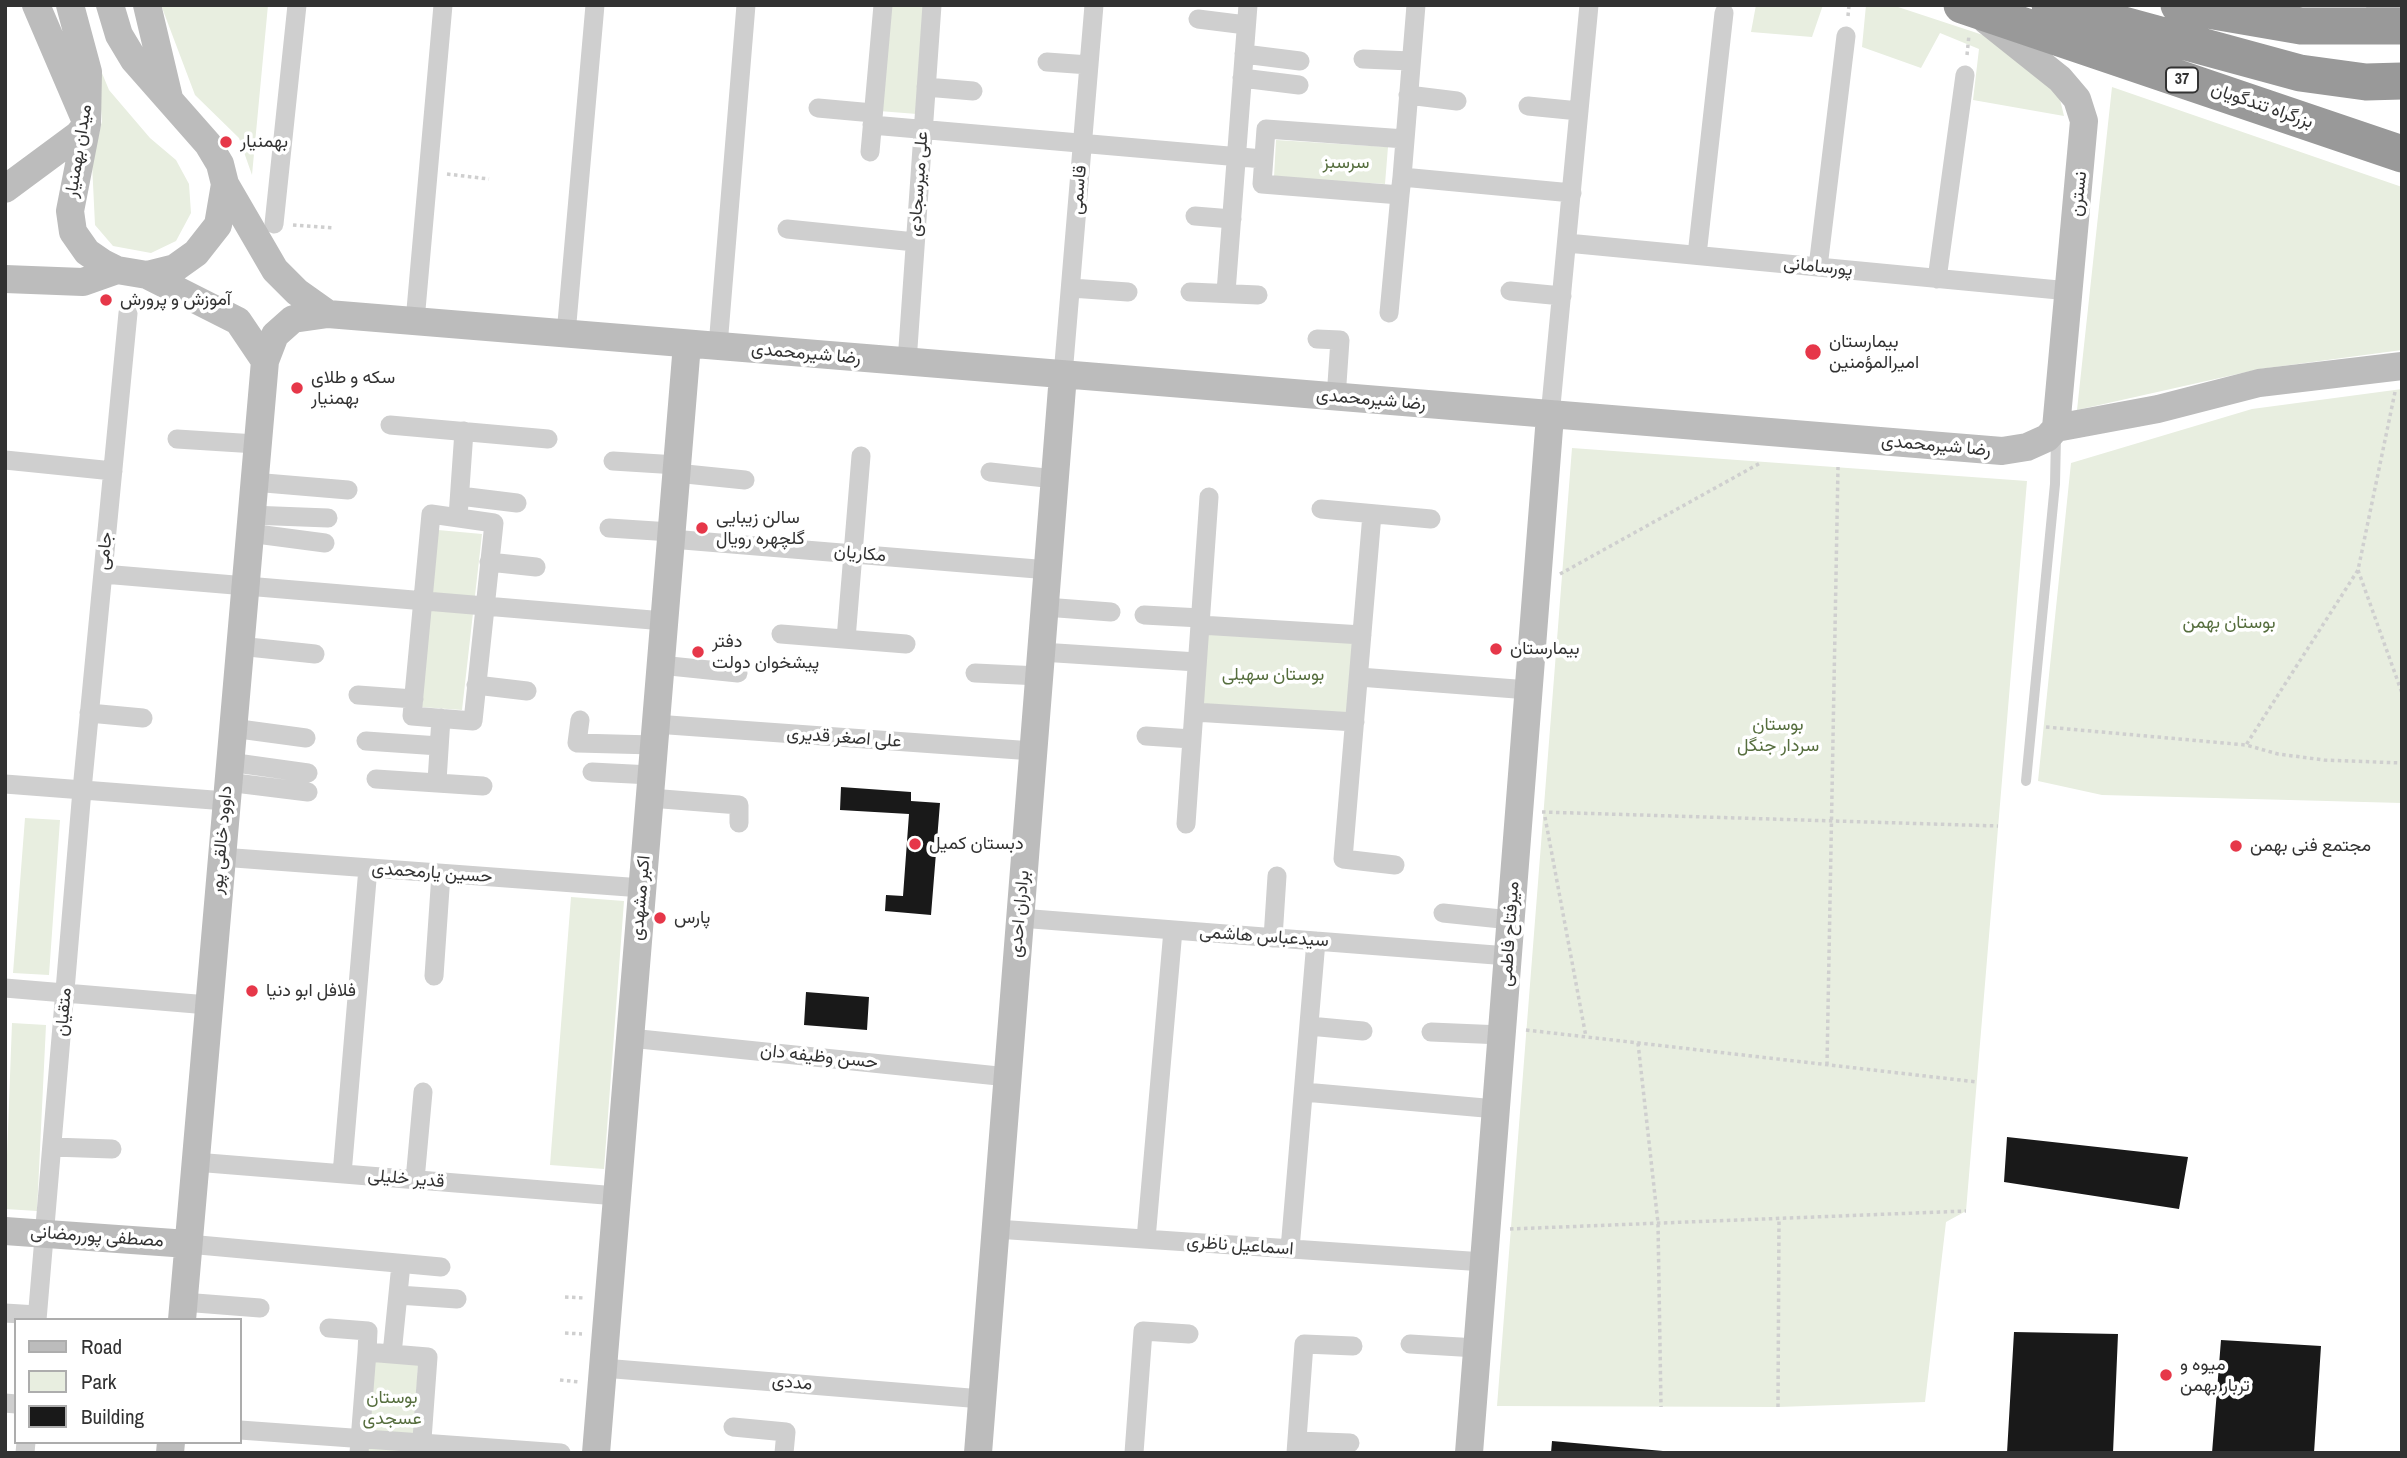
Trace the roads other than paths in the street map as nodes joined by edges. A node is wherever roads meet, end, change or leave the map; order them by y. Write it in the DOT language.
graph roads {
  1 [pos="36,5"];
  2 [pos="69,5"];
  3 [pos="110,5"];
  4 [pos="147,5"];
  5 [pos="297,5"];
  6 [pos="443,5"];
  7 [pos="595,5"];
  8 [pos="746,5"];
  9 [pos="883,5"];
  10 [pos="932,5"];
  11 [pos="1094,5"];
  12 [pos="1248,5"];
  13 [pos="1416,5"];
  14 [pos="1589,5"];
  15 [pos="2050,5"];
  16 [pos="2179,5"];
  17 [pos="1967,7"];
  18 [pos="1724,13"];
  19 [pos="1198,19"];
  20 [pos="1246,25"];
  21 [pos="2402,26"];
  22 [pos="1846,36"];
  23 [pos="1244,54"];
  24 [pos="1363,60"];
  25 [pos="1300,61"];
  26 [pos="1411,61"];
  27 [pos="1047,62"];
  28 [pos="1089,65"];
  29 [pos="1965,75"];
  30 [pos="1242,78"];
  31 [pos="2402,81"];
  32 [pos="1299,85"];
  33 [pos="926,87"];
  34 [pos="973,91"];
  35 [pos="1408,95"];
  36 [pos="170,101"];
  37 [pos="1457,101"];
  38 [pos="1528,106"];
  39 [pos="818,108"];
  40 [pos="1579,111"];
  41 [pos="873,119"];
  42 [pos="87,124"];
  43 [pos="923,129"];
  44 [pos="1405,139"];
  45 [pos="1082,143"];
  46 [pos="870,152"];
  47 [pos="2402,154"];
  48 [pos="1237,156"];
  49 [pos="1263,159"];
  50 [pos="225,184"];
  51 [pos="1401,186"];
  52 [pos="5,189"];
  53 [pos="1572,193"];
  54 [pos="1195,216"];
  55 [pos="1233,219"];
  56 [pos="274,224"];
  57 [pos="787,229"];
  58 [pos="915,242"];
  59 [pos="1567,243"];
  60 [pos="1698,256"];
  61 [pos="1818,267"];
  62 [pos="117,270"];
  63 [pos="147,275"];
  64 [pos="5,279"];
  65 [pos="1937,279"];
  66 [pos="1071,288"];
  67 [pos="1510,291"];
  68 [pos="1128,292"];
  69 [pos="1190,292"];
  70 [pos="1226,292"];
  71 [pos="2069,292"];
  72 [pos="1258,295"];
  73 [pos="1562,296"];
  74 [pos="128,313"];
  75 [pos="1389,313"];
  76 [pos="328,314"];
  77 [pos="415,321"];
  78 [pos="566,334"];
  79 [pos="1317,338"];
  80 [pos="687,344"];
  81 [pos="719,346"];
  82 [pos="265,360"];
  83 [pos="907,362"];
  84 [pos="1063,375"];
  85 [pos="2399,378"];
  86 [pos="1336,398"];
  87 [pos="1550,415"];
  88 [pos="390,425"];
  89 [pos="2056,428"];
  90 [pos="464,431"];
  91 [pos="177,439"];
  92 [pos="548,439"];
  93 [pos="256,444"];
  94 [pos="861,456"];
  95 [pos="5,460"];
  96 [pos="614,461"];
  97 [pos="677,469"];
  98 [pos="113,471"];
  99 [pos="990,472"];
  100 [pos="1055,479"];
  101 [pos="745,480"];
  102 [pos="253,482"];
  103 [pos="348,490"];
  104 [pos="460,496"];
  105 [pos="1209,497"];
  106 [pos="517,503"];
  107 [pos="1321,509"];
  108 [pos="1372,514"];
  109 [pos="458,517"];
  110 [pos="328,518"];
  111 [pos="1431,519"];
  112 [pos="249,524"];
  113 [pos="609,528"];
  114 [pos="671,536"];
  115 [pos="325,543"];
  116 [pos="852,554"];
  117 [pos="489,562"];
  118 [pos="537,567"];
  119 [pos="1049,569"];
  120 [pos="103,574"];
  121 [pos="244,587"];
  122 [pos="421,601"];
  123 [pos="484,606"];
  124 [pos="1045,607"];
  125 [pos="1111,612"];
  126 [pos="1144,615"];
  127 [pos="664,621"];
  128 [pos="1200,622"];
  129 [pos="781,634"];
  130 [pos="1362,635"];
  131 [pos="846,639"];
  132 [pos="906,643"];
  133 [pos="239,646"];
  134 [pos="315,654"];
  135 [pos="1197,662"];
  136 [pos="1041,664"];
  137 [pos="660,665"];
  138 [pos="738,673"];
  139 [pos="975,673"];
  140 [pos="1359,677"];
  141 [pos="476,685"];
  142 [pos="1529,690"];
  143 [pos="527,691"];
  144 [pos="358,695"];
  145 [pos="414,699"];
  146 [pos="1194,712"];
  147 [pos="89,713"];
  148 [pos="143,718"];
  149 [pos="441,718"];
  150 [pos="580,720"];
  151 [pos="1355,722"];
  152 [pos="232,728"];
  153 [pos="654,735"];
  154 [pos="1146,736"];
  155 [pos="306,738"];
  156 [pos="1192,739"];
  157 [pos="366,741"];
  158 [pos="439,746"];
  159 [pos="1034,751"];
  160 [pos="592,772"];
  161 [pos="376,779"];
  162 [pos="437,780"];
  163 [pos="2026,780"];
  164 [pos="227,782"];
  165 [pos="308,782"];
  166 [pos="5,784"];
  167 [pos="483,786"];
  168 [pos="650,786"];
  169 [pos="82,790"];
  170 [pos="740,806"];
  171 [pos="1186,824"];
  172 [pos="221,857"];
  173 [pos="1395,864"];
  174 [pos="368,868"];
  175 [pos="441,873"];
  176 [pos="1277,876"];
  177 [pos="642,888"];
  178 [pos="1443,913"];
  179 [pos="1020,918"];
  180 [pos="1511,920"];
  181 [pos="1173,930"];
  182 [pos="1273,937"];
  183 [pos="1316,941"];
  184 [pos="1508,956"];
  185 [pos="434,976"];
  186 [pos="5,988"];
  187 [pos="65,993"];
  188 [pos="208,1005"];
  189 [pos="1309,1027"];
  190 [pos="1363,1031"];
  191 [pos="1431,1032"];
  192 [pos="1514,1032"];
  193 [pos="630,1038"];
  194 [pos="1007,1077"];
  195 [pos="424,1092"];
  196 [pos="1304,1092"];
  197 [pos="1496,1109"];
  198 [pos="52,1147"];
  199 [pos="112,1149"];
  200 [pos="195,1162"];
  201 [pos="342,1174"];
  202 [pos="415,1180"];
  203 [pos="617,1196"];
  204 [pos="996,1229"];
  205 [pos="5,1231"];
  206 [pos="45,1234"];
  207 [pos="1146,1240"];
  208 [pos="188,1244"];
  209 [pos="1290,1249"];
  210 [pos="1484,1262"];
  211 [pos="401,1264"];
  212 [pos="441,1267"];
  213 [pos="398,1294"];
  214 [pos="457,1299"];
  215 [pos="260,1308"];
  216 [pos="183,1311"];
  217 [pos="5,1312"];
  218 [pos="37,1317"];
  219 [pos="329,1328"];
  220 [pos="1189,1334"];
  221 [pos="1410,1344"];
  222 [pos="1353,1346"];
  223 [pos="1477,1348"];
  224 [pos="367,1352"];
  225 [pos="393,1354"];
  226 [pos="603,1368"];
  227 [pos="982,1399"];
  228 [pos="733,1427"];
  229 [pos="242,1430"];
  230 [pos="1350,1443"];
  231 [pos="360,1446"];
  232 [pos="1296,1447"];
  233 [pos="421,1448"];
  234 [pos="561,1453"];
  235 [pos="596,1453"];
  236 [pos="784,1453"];
  237 [pos="978,1453"];
  238 [pos="1134,1453"];
  239 [pos="1469,1453"];
  1 -- 42 [label="street"];
  2 -- 42 [label="street, میدان بهمنیار"];
  3 -- 36 [label="street"];
  4 -- 36 [label="street"];
  5 -- 56 [label="street"];
  6 -- 77 [label="street"];
  7 -- 78 [label="street"];
  8 -- 81 [label="street"];
  9 -- 41 [label="street"];
  10 -- 33 [label="street, علی میرسجادی"];
  11 -- 28 [label="street, قاسمی"];
  12 -- 20 [label="street"];
  13 -- 26 [label="street"];
  14 -- 40 [label="street"];
  15 -- 31 [label="highway"];
  16 -- 21 [label="highway"];
  17 -- 47 [label="highway, بزرگراه تندگویان / 37"];
  17 -- 71 [label="street, نسترن"];
  18 -- 60 [label="street"];
  19 -- 20 [label="street"];
  20 -- 23 [label="street"];
  22 -- 61 [label="street"];
  23 -- 25 [label="street"];
  23 -- 30 [label="street"];
  24 -- 26 [label="street"];
  26 -- 35 [label="street"];
  27 -- 28 [label="street"];
  28 -- 45 [label="street, قاسمی"];
  29 -- 65 [label="street"];
  30 -- 32 [label="street"];
  30 -- 48 [label="street"];
  33 -- 34 [label="street"];
  33 -- 43 [label="street, علی میرسجادی"];
  35 -- 37 [label="street"];
  35 -- 44 [label="street"];
  36 -- 50 [label="street"];
  38 -- 40 [label="street"];
  39 -- 41 [label="street"];
  40 -- 53 [label="street"];
  41 -- 43 [label="street"];
  41 -- 46 [label="street"];
  42 -- 52 [label="street"];
  42 -- 62 [label="street, میدان بهمنیار"];
  43 -- 45 [label="street"];
  43 -- 58 [label="street, علی میرسجادی"];
  44 -- 49 [label="street"];
  44 -- 51 [label="street"];
  45 -- 48 [label="street"];
  45 -- 66 [label="street, قاسمی"];
  48 -- 49 [label="street"];
  48 -- 55 [label="street"];
  49 -- 51 [label="street"];
  50 -- 63 [label="street, میدان بهمنیار"];
  50 -- 76 [label="street"];
  51 -- 53 [label="street"];
  51 -- 75 [label="street"];
  53 -- 59 [label="street"];
  54 -- 55 [label="street"];
  55 -- 70 [label="street"];
  57 -- 58 [label="street"];
  58 -- 83 [label="street, علی میرسجادی"];
  59 -- 60 [label="street, پورسامانی"];
  59 -- 73 [label="street"];
  60 -- 61 [label="street, پورسامانی"];
  61 -- 65 [label="street, پورسامانی"];
  62 -- 63 [label="street, میدان بهمنیار"];
  62 -- 64 [label="street"];
  63 -- 82 [label="street"];
  65 -- 71 [label="street, پورسامانی"];
  66 -- 68 [label="street"];
  66 -- 84 [label="street, قاسمی"];
  67 -- 73 [label="street"];
  69 -- 70 [label="street"];
  70 -- 72 [label="street"];
  71 -- 89 [label="street, نسترن"];
  73 -- 87 [label="street"];
  74 -- 98 [label="street, جامی"];
  76 -- 77 [label="street, رضا شیرمحمدی"];
  76 -- 82 [label="street, رضا شیرمحمدی"];
  77 -- 78 [label="street, رضا شیرمحمدی"];
  78 -- 80 [label="street, رضا شیرمحمدی"];
  79 -- 86 [label="street"];
  80 -- 81 [label="street, رضا شیرمحمدی"];
  80 -- 97 [label="street, اکبر مشهدی"];
  81 -- 83 [label="street, رضا شیرمحمدی"];
  82 -- 93 [label="street, داوود خالقی پور"];
  83 -- 84 [label="street, رضا شیرمحمدی"];
  84 -- 86 [label="street, رضا شیرمحمدی"];
  84 -- 100 [label="street, برادران احدی"];
  85 -- 89 [label="street, رضا شیرمحمدی"];
  86 -- 87 [label="street, رضا شیرمحمدی"];
  87 -- 89 [label="street, رضا شیرمحمدی"];
  87 -- 142 [label="street, میرفتاح فاطمی"];
  88 -- 90 [label="street"];
  89 -- 163 [label="lane"];
  90 -- 92 [label="street"];
  90 -- 104 [label="street"];
  91 -- 93 [label="street"];
  93 -- 102 [label="street, داوود خالقی پور"];
  94 -- 116 [label="street"];
  95 -- 98 [label="street"];
  96 -- 97 [label="street"];
  97 -- 101 [label="street"];
  97 -- 114 [label="street, اکبر مشهدی"];
  98 -- 120 [label="street, جامی"];
  99 -- 100 [label="street"];
  100 -- 119 [label="street, برادران احدی"];
  102 -- 103 [label="street"];
  102 -- 112 [label="street, داوود خالقی پور"];
  104 -- 106 [label="street"];
  104 -- 109 [label="street"];
  105 -- 128 [label="street"];
  107 -- 108 [label="street"];
  108 -- 111 [label="street"];
  108 -- 130 [label="street"];
  109 -- 117 [label="street"];
  109 -- 122 [label="street"];
  110 -- 112 [label="street"];
  112 -- 115 [label="street"];
  112 -- 121 [label="street, داوود خالقی پور"];
  113 -- 114 [label="street, مکاریان"];
  114 -- 116 [label="street, مکاریان"];
  114 -- 127 [label="street, اکبر مشهدی"];
  116 -- 119 [label="street, مکاریان"];
  116 -- 131 [label="street"];
  117 -- 118 [label="street"];
  117 -- 123 [label="street"];
  119 -- 124 [label="street, برادران احدی"];
  120 -- 121 [label="street"];
  120 -- 147 [label="street, جامی"];
  121 -- 122 [label="street"];
  121 -- 133 [label="street, داوود خالقی پور"];
  122 -- 123 [label="street"];
  122 -- 145 [label="street"];
  123 -- 127 [label="street"];
  123 -- 141 [label="street"];
  124 -- 125 [label="street"];
  124 -- 136 [label="street, برادران احدی"];
  126 -- 128 [label="street"];
  127 -- 137 [label="street, اکبر مشهدی"];
  128 -- 130 [label="street"];
  128 -- 135 [label="street"];
  129 -- 131 [label="street"];
  130 -- 140 [label="street"];
  131 -- 132 [label="street"];
  133 -- 134 [label="street"];
  133 -- 152 [label="street, داوود خالقی پور"];
  135 -- 136 [label="street"];
  135 -- 146 [label="street"];
  136 -- 139 [label="street"];
  136 -- 159 [label="street, برادران احدی"];
  137 -- 138 [label="street"];
  137 -- 153 [label="street, اکبر مشهدی"];
  140 -- 142 [label="street"];
  140 -- 151 [label="street"];
  141 -- 143 [label="street"];
  141 -- 149 [label="street"];
  142 -- 180 [label="street, میرفتاح فاطمی"];
  144 -- 145 [label="street"];
  145 -- 149 [label="street"];
  146 -- 151 [label="street"];
  146 -- 156 [label="street"];
  147 -- 148 [label="street"];
  147 -- 169 [label="street, جامی"];
  149 -- 158 [label="street"];
  150 -- 153 [label="street, علی اصغر قدیری"];
  151 -- 173 [label="street"];
  152 -- 155 [label="street"];
  152 -- 164 [label="street, داوود خالقی پور"];
  153 -- 159 [label="street, علی اصغر قدیری"];
  153 -- 168 [label="street, اکبر مشهدی"];
  154 -- 156 [label="street"];
  156 -- 171 [label="street"];
  157 -- 158 [label="street"];
  158 -- 162 [label="street"];
  159 -- 179 [label="street, برادران احدی"];
  160 -- 168 [label="street"];
  161 -- 162 [label="street"];
  162 -- 167 [label="street"];
  164 -- 165 [label="street"];
  164 -- 169 [label="street"];
  164 -- 172 [label="street, داوود خالقی پور"];
  166 -- 169 [label="street"];
  168 -- 170 [label="street"];
  168 -- 177 [label="street, اکبر مشهدی"];
  169 -- 187 [label="street, متقیان"];
  172 -- 174 [label="street, حسین یارمحمدی"];
  172 -- 188 [label="street, داوود خالقی پور"];
  174 -- 175 [label="street, حسین یارمحمدی"];
  174 -- 201 [label="street"];
  175 -- 177 [label="street, حسین یارمحمدی"];
  175 -- 185 [label="street"];
  176 -- 182 [label="street"];
  177 -- 193 [label="street, اکبر مشهدی"];
  178 -- 180 [label="street"];
  179 -- 181 [label="street, سیدعباس هاشمی"];
  179 -- 194 [label="street, برادران احدی"];
  180 -- 184 [label="street, میرفتاح فاطمی"];
  181 -- 182 [label="street, سیدعباس هاشمی"];
  181 -- 207 [label="street"];
  182 -- 183 [label="street, سیدعباس هاشمی"];
  183 -- 184 [label="street, سیدعباس هاشمی"];
  183 -- 189 [label="street"];
  184 -- 192 [label="street, میرفتاح فاطمی"];
  186 -- 187 [label="street"];
  187 -- 188 [label="street"];
  187 -- 198 [label="street, متقیان"];
  188 -- 200 [label="street, داوود خالقی پور"];
  189 -- 190 [label="street"];
  189 -- 196 [label="street"];
  191 -- 192 [label="street"];
  192 -- 197 [label="street, میرفتاح فاطمی"];
  193 -- 194 [label="street, حسن وظیفه دان"];
  193 -- 203 [label="street, اکبر مشهدی"];
  194 -- 204 [label="street, برادران احدی"];
  195 -- 202 [label="street"];
  196 -- 197 [label="street"];
  196 -- 209 [label="street"];
  197 -- 210 [label="street, میرفتاح فاطمی"];
  198 -- 199 [label="street"];
  198 -- 206 [label="street, متقیان"];
  200 -- 201 [label="street, قدیر خلیلی"];
  200 -- 208 [label="street, داوود خالقی پور"];
  201 -- 202 [label="street, قدیر خلیلی"];
  202 -- 203 [label="street, قدیر خلیلی"];
  203 -- 226 [label="street, اکبر مشهدی"];
  204 -- 207 [label="street, اسماعیل ناظری"];
  204 -- 227 [label="street, برادران احدی"];
  205 -- 206 [label="street, مصطفی پوررمضانی"];
  206 -- 208 [label="street, مصطفی پوررمضانی"];
  206 -- 218 [label="street, متقیان"];
  207 -- 209 [label="street, اسماعیل ناظری"];
  208 -- 211 [label="street"];
  208 -- 216 [label="street, داوود خالقی پور"];
  209 -- 210 [label="street, اسماعیل ناظری"];
  210 -- 223 [label="street, میرفتاح فاطمی"];
  211 -- 212 [label="street"];
  211 -- 213 [label="street"];
  213 -- 214 [label="street"];
  213 -- 225 [label="street"];
  215 -- 216 [label="street"];
  217 -- 218 [label="street"];
  219 -- 224 [label="street"];
  220 -- 238 [label="street"];
  221 -- 223 [label="street"];
  222 -- 232 [label="street"];
  223 -- 239 [label="street, میرفتاح فاطمی"];
  224 -- 225 [label="street"];
  224 -- 231 [label="street"];
  225 -- 233 [label="street"];
  226 -- 227 [label="street, مددی"];
  226 -- 235 [label="street, اکبر مشهدی"];
  227 -- 237 [label="street, برادران احدی"];
  228 -- 236 [label="street"];
  229 -- 231 [label="street"];
  230 -- 232 [label="street"];
  231 -- 233 [label="street"];
  233 -- 234 [label="street"];
}
